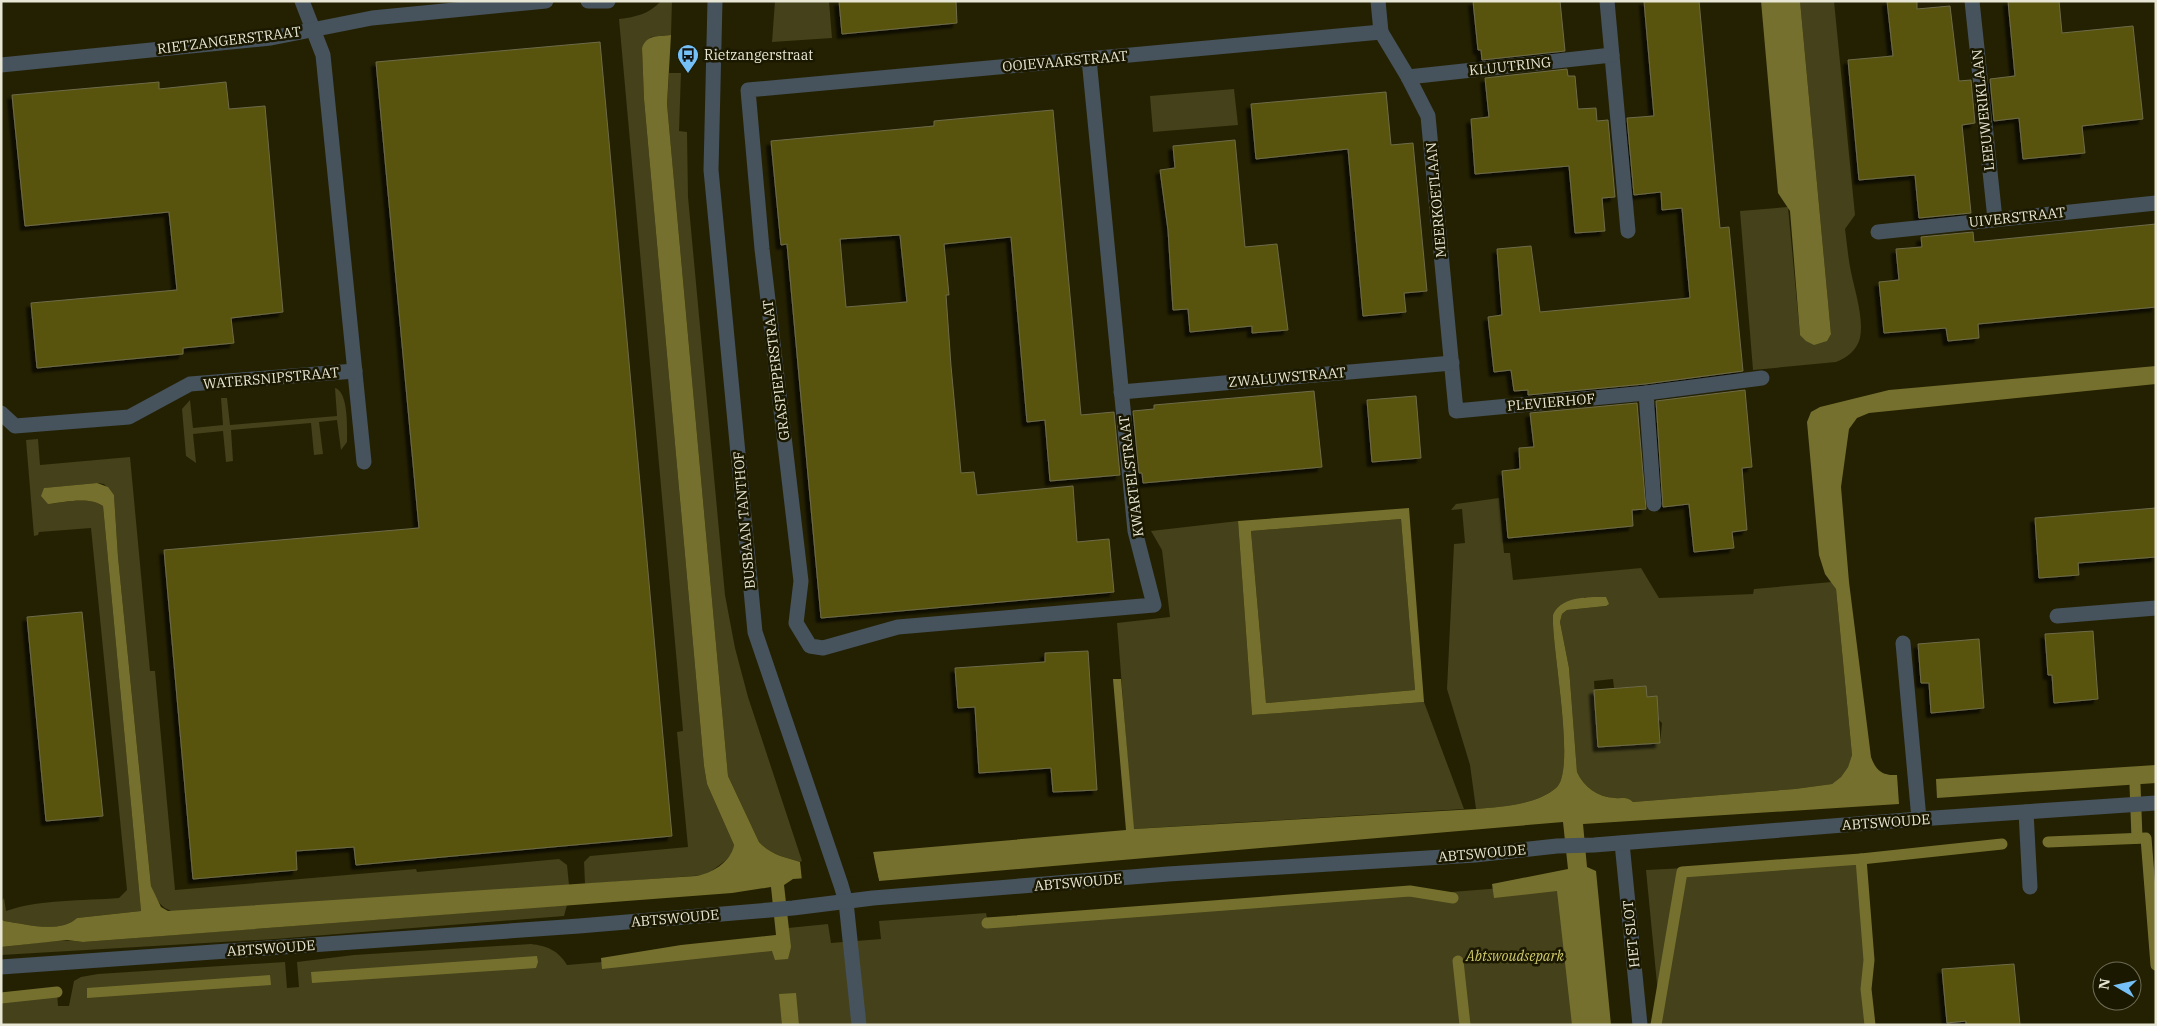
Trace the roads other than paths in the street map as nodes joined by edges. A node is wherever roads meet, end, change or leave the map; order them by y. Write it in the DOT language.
graph roads {
  1 [pos="302,1"];
  2 [pos="546,1"];
  3 [pos="588,1"];
  4 [pos="608,1"];
  5 [pos="715,1"];
  6 [pos="1378,1"];
  7 [pos="1607,1"];
  8 [pos="1972,1"];
  9 [pos="313,30"];
  10 [pos="1382,32"];
  11 [pos="1612,55"];
  12 [pos="1089,59"];
  13 [pos="1,65"];
  14 [pos="1408,77"];
  15 [pos="748,90"];
  16 [pos="2156,203"];
  17 [pos="1994,219"];
  18 [pos="1628,232"];
  19 [pos="1878,232"];
  20 [pos="1452,362"];
  21 [pos="355,371"];
  22 [pos="1762,378"];
  23 [pos="1121,392"];
  24 [pos="1646,393"];
  25 [pos="1456,411"];
  26 [pos="1,413"];
  27 [pos="364,462"];
  28 [pos="1654,504"];
  29 [pos="2156,608"];
  30 [pos="2057,616"];
  31 [pos="1903,643"];
  32 [pos="810,646"];
  33 [pos="2151,803"];
  34 [pos="2026,812"];
  35 [pos="1919,819"];
  36 [pos="1622,843"];
  37 [pos="2030,887"];
  38 [pos="846,902"];
  39 [pos="1,967"];
  40 [pos="859,1025"];
  41 [pos="1640,1025"];
  1 -- 9 [label="street, WATERSNIPSTRAAT"];
  2 -- 9 [label="street, RIETZANGERSTRAAT"];
  3 -- 4 [label="street"];
  5 -- 38 [label="street, BUSBAAN TANTHOF"];
  6 -- 10 [label="street, MEERKOETLAAN"];
  7 -- 11 [label="street"];
  8 -- 17 [label="street, LEEUWERIKLAAN"];
  9 -- 13 [label="street, RIETZANGERSTRAAT"];
  9 -- 21 [label="street, WATERSNIPSTRAAT"];
  10 -- 12 [label="street, OOIEVAARSTRAAT"];
  10 -- 14 [label="street, MEERKOETLAAN"];
  11 -- 14 [label="street, KLUUTRING"];
  11 -- 18 [label="street"];
  12 -- 15 [label="street, OOIEVAARSTRAAT"];
  12 -- 23 [label="street, KWARTELSTRAAT"];
  14 -- 20 [label="street, MEERKOETLAAN"];
  15 -- 32 [label="street, GRASPIEPERSTRAAT"];
  16 -- 17 [label="street, UIVERSTRAAT"];
  17 -- 19 [label="street, UIVERSTRAAT"];
  20 -- 23 [label="street, ZWALUWSTRAAT"];
  20 -- 25 [label="street, MEERKOETLAAN"];
  21 -- 26 [label="street, WATERSNIPSTRAAT"];
  21 -- 27 [label="street, WATERSNIPSTRAAT"];
  22 -- 24 [label="street, PLEVIERHOF"];
  23 -- 32 [label="street, KWARTELSTRAAT"];
  24 -- 25 [label="street, PLEVIERHOF"];
  24 -- 28 [label="street"];
  29 -- 30 [label="street"];
  31 -- 35 [label="street"];
  33 -- 34 [label="street, ABTSWOUDE"];
  34 -- 35 [label="street, ABTSWOUDE"];
  34 -- 37 [label="street"];
  35 -- 36 [label="street, ABTSWOUDE"];
  36 -- 38 [label="street, ABTSWOUDE"];
  36 -- 41 [label="street, HET SLOT"];
  38 -- 39 [label="street, ABTSWOUDE"];
  38 -- 40 [label="street, BUSBAAN TANTHOF"];
}
